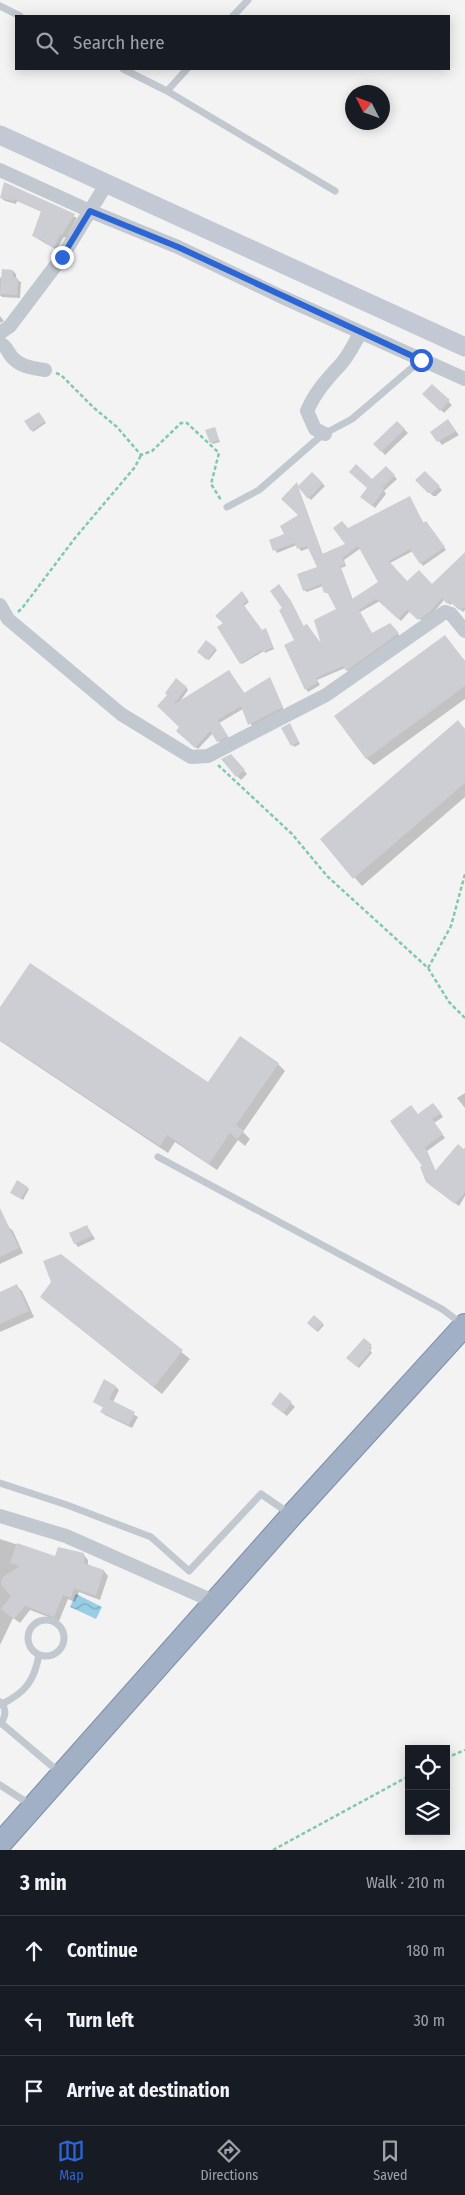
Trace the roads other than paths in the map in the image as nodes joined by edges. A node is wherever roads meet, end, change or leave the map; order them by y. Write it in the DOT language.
graph roads {
  1 [pos="248,0"];
  2 [pos="0,6"];
  3 [pos="18,15"];
  4 [pos="234,15"];
  5 [pos="125,70"];
  6 [pos="186,70"];
  7 [pos="167,91"];
  8 [pos="0,135"];
  9 [pos="0,170"];
  10 [pos="107,183"];
  11 [pos="335,191"];
  12 [pos="90,211"];
  13 [pos="0,333"];
  14 [pos="358,337"];
  15 [pos="0,343"];
  16 [pos="465,347"];
  17 [pos="421,360"];
  18 [pos="45,370"];
  19 [pos="465,380"];
  20 [pos="325,434"];
  21 [pos="227,507"];
  22 [pos="0,605"];
  23 [pos="465,632"];
  24 [pos="158,1156"];
  25 [pos="465,1325"];
  26 [pos="0,1483"];
  27 [pos="292,1515"];
  28 [pos="0,1516"];
  29 [pos="215,1602"];
  30 [pos="39,1655"];
  31 [pos="1,1703"];
  32 [pos="1,1723"];
  33 [pos="62,1774"];
  34 [pos="0,1785"];
  35 [pos="34,1806"];
  36 [pos="0,1844"];
  1 -- 4 [label="lane"];
  2 -- 3 [label="lane"];
  5 -- 7 [label="lane"];
  6 -- 7 [label="lane"];
  7 -- 11 [label="lane"];
  8 -- 10 [label="main road"];
  9 -- 12 [label="street"];
  10 -- 12 [label="street"];
  10 -- 16 [label="main road"];
  12 -- 13 [label="street"];
  12 -- 17 [label="street"];
  14 -- 20 [label="street"];
  15 -- 18 [label="street"];
  17 -- 19 [label="street"];
  17 -- 20 [label="lane"];
  20 -- 21 [label="lane"];
  22 -- 23 [label="street"];
  24 -- 25 [label="lane"];
  25 -- 27 [label="highway"];
  26 -- 27 [label="lane"];
  27 -- 29 [label="highway"];
  28 -- 29 [label="street"];
  29 -- 33 [label="highway"];
  30 -- 30 [label="lane"];
  30 -- 31 [label="lane"];
  31 -- 32 [label="lane"];
  32 -- 33 [label="lane"];
  33 -- 35 [label="highway"];
  34 -- 35 [label="lane"];
  35 -- 36 [label="highway"];
}
